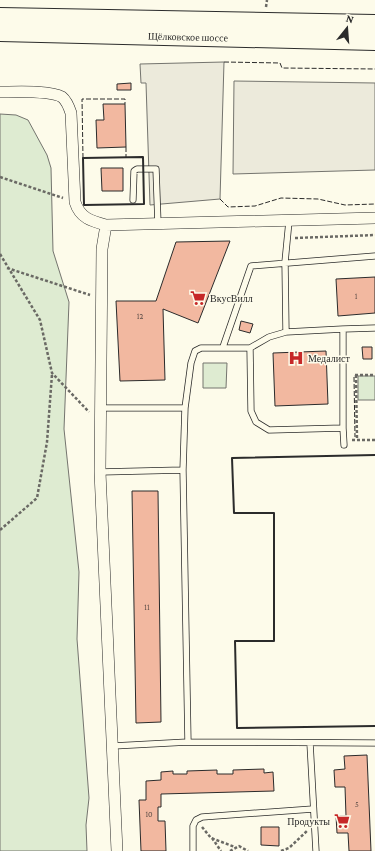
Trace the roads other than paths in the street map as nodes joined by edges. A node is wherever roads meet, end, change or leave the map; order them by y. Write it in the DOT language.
graph roads {
  1 [pos="0,18"];
  2 [pos="375,24"];
  3 [pos="0,32"];
  4 [pos="375,42"];
  5 [pos="0,92"];
  6 [pos="133,200"];
  7 [pos="375,218"];
  8 [pos="289,221"];
  9 [pos="158,224"];
  10 [pos="106,225"];
  11 [pos="375,256"];
  12 [pos="285,262"];
  13 [pos="375,328"];
  14 [pos="343,329"];
  15 [pos="286,332"];
  16 [pos="223,348"];
  17 [pos="250,348"];
  18 [pos="186,408"];
  19 [pos="95,411"];
  20 [pos="343,428"];
  21 [pos="344,443"];
  22 [pos="183,470"];
  23 [pos="100,472"];
  24 [pos="188,742"];
  25 [pos="310,743"];
  26 [pos="375,743"];
  27 [pos="113,746"];
  28 [pos="313,809"];
  29 [pos="117,851"];
  30 [pos="193,851"];
  31 [pos="316,851"];
  1 -- 2 [label="main road, Щёлковское шоссе"];
  3 -- 4 [label="main road, Щёлковское шоссе"];
  5 -- 10 [label="street"];
  6 -- 9 [label="lane"];
  7 -- 8 [label="street"];
  8 -- 9 [label="street"];
  8 -- 12 [label="lane"];
  9 -- 10 [label="street"];
  10 -- 19 [label="street"];
  11 -- 12 [label="lane"];
  12 -- 15 [label="lane"];
  12 -- 16 [label="lane"];
  13 -- 14 [label="lane"];
  14 -- 15 [label="lane"];
  14 -- 20 [label="lane"];
  15 -- 17 [label="lane"];
  16 -- 17 [label="lane"];
  16 -- 18 [label="lane"];
  17 -- 20 [label="lane"];
  18 -- 19 [label="lane"];
  18 -- 22 [label="lane"];
  19 -- 23 [label="street"];
  20 -- 21 [label="lane"];
  22 -- 23 [label="lane"];
  22 -- 24 [label="lane"];
  23 -- 27 [label="street"];
  24 -- 25 [label="lane"];
  24 -- 27 [label="lane"];
  25 -- 26 [label="lane"];
  25 -- 28 [label="lane"];
  27 -- 29 [label="street"];
  28 -- 30 [label="lane"];
  28 -- 31 [label="lane"];
}
